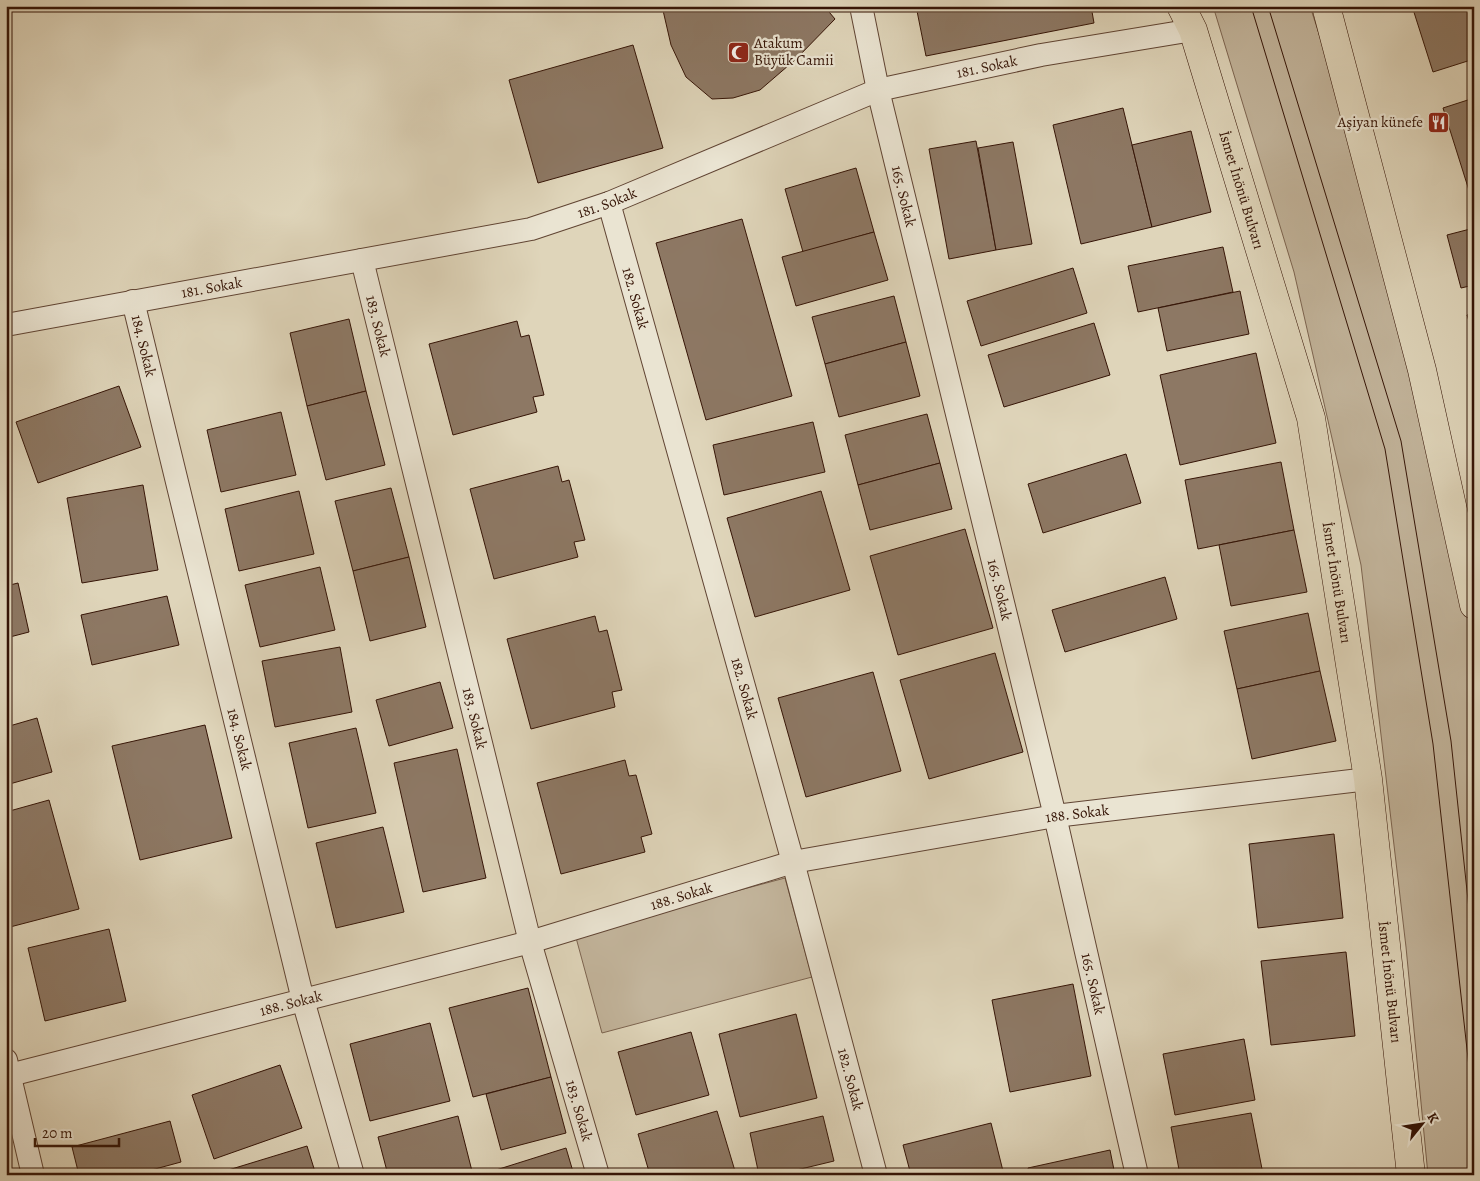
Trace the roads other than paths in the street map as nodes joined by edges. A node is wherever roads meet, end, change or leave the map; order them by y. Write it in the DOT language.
graph roads {
  1 [pos="861,6"];
  2 [pos="1326,6"];
  3 [pos="1187,18"];
  4 [pos="878,90"];
  5 [pos="609,203"];
  6 [pos="362,260"];
  7 [pos="133,302"];
  8 [pos="6,325"];
  9 [pos="1474,605"];
  10 [pos="1368,779"];
  11 [pos="1055,816"];
  12 [pos="792,862"];
  13 [pos="530,942"];
  14 [pos="303,1000"];
  15 [pos="8,1070"];
  16 [pos="33,1175"];
  17 [pos="352,1175"];
  18 [pos="598,1175"];
  19 [pos="876,1175"];
  20 [pos="1137,1175"];
  21 [pos="1411,1175"];
  1 -- 4 [label="street, 165. Sokak"];
  2 -- 9 [label="main road"];
  3 -- 4 [label="street, 181. Sokak"];
  3 -- 10 [label="main road, İsmet İnönü Bulvarı"];
  4 -- 5 [label="street, 181. Sokak"];
  4 -- 11 [label="street, 165. Sokak"];
  5 -- 6 [label="street, 181. Sokak"];
  5 -- 12 [label="street, 182. Sokak"];
  6 -- 7 [label="street, 181. Sokak"];
  6 -- 13 [label="street, 183. Sokak"];
  7 -- 8 [label="street, 181. Sokak"];
  7 -- 14 [label="street, 184. Sokak"];
  10 -- 11 [label="street, 188. Sokak"];
  10 -- 21 [label="main road, İsmet İnönü Bulvarı"];
  11 -- 12 [label="street, 188. Sokak"];
  11 -- 20 [label="street, 165. Sokak"];
  12 -- 13 [label="street, 188. Sokak"];
  12 -- 19 [label="street, 182. Sokak"];
  13 -- 14 [label="street, 188. Sokak"];
  13 -- 18 [label="street, 183. Sokak"];
  14 -- 15 [label="street, 188. Sokak"];
  14 -- 17 [label="street, 184. Sokak"];
  15 -- 16 [label="street"];
}
